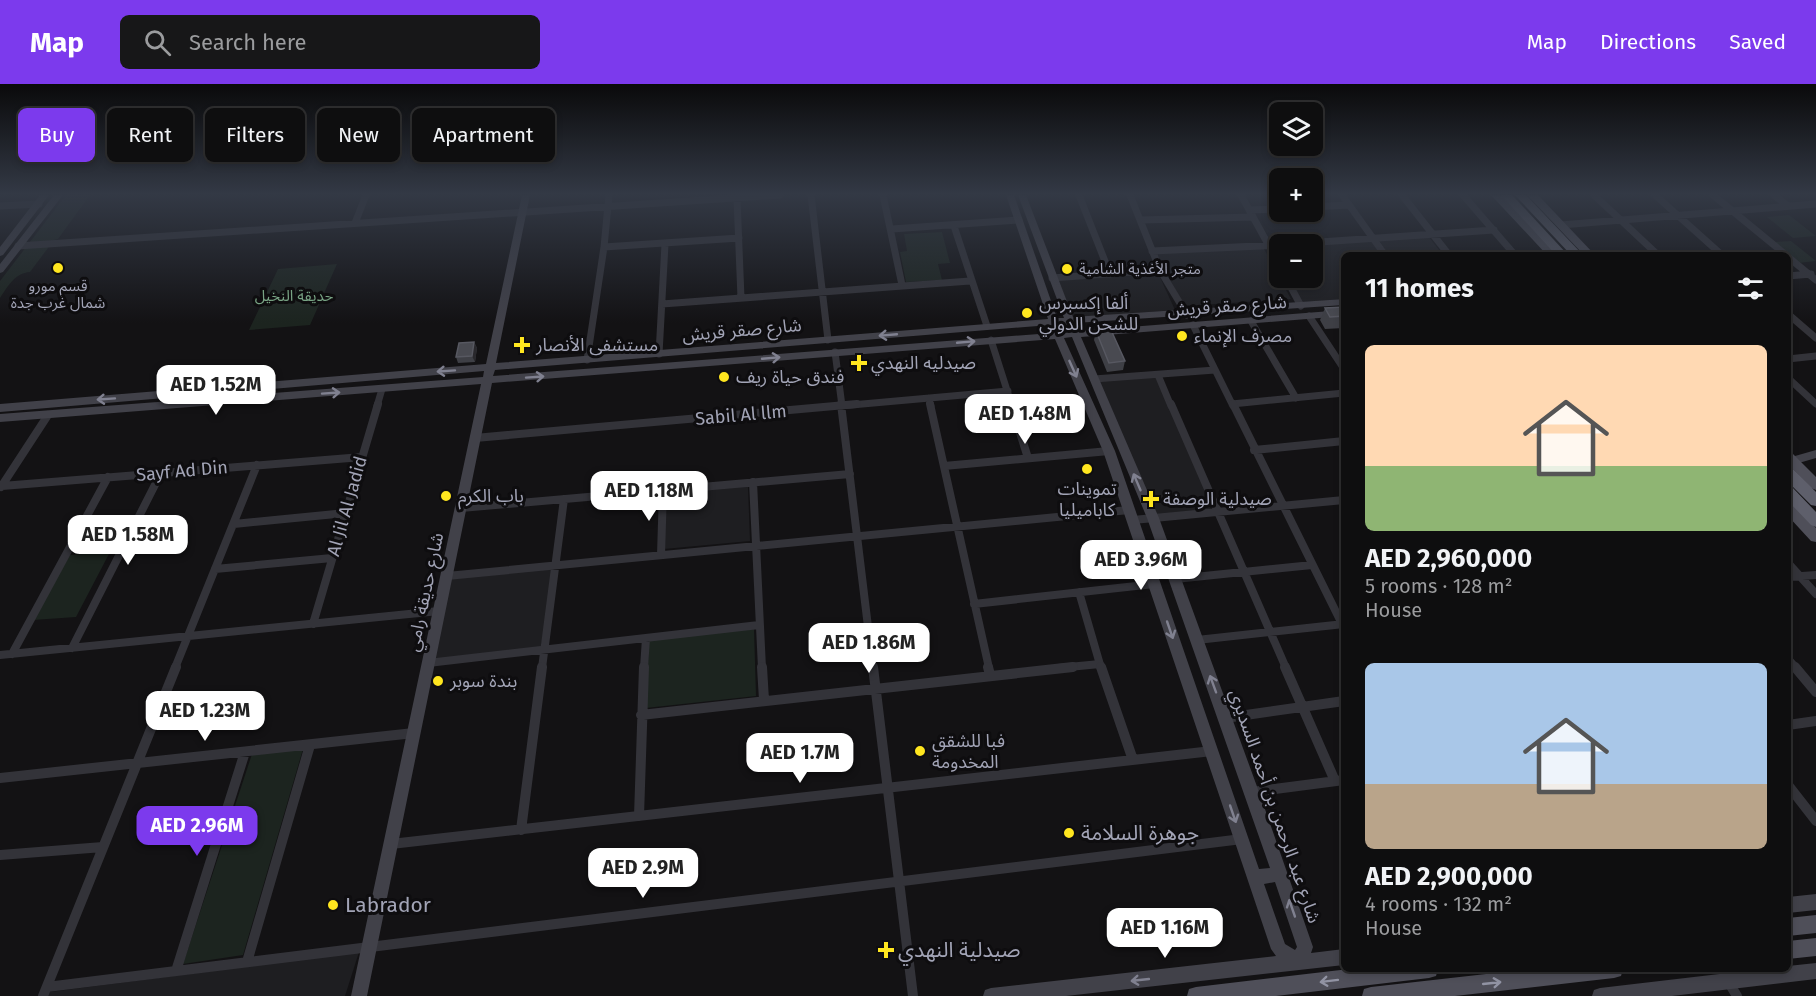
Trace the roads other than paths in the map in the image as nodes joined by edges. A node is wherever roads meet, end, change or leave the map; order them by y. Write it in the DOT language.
graph roads {
  1 [pos="12,238"];
  2 [pos="25,238"];
  3 [pos="142,238"];
  4 [pos="517,238"];
  5 [pos="605,238"];
  6 [pos="739,238"];
  7 [pos="816,238"];
  8 [pos="894,238"];
  9 [pos="957,238"];
  10 [pos="1025,238"];
  11 [pos="1037,238"];
  12 [pos="1095,238"];
  13 [pos="1147,238"];
  14 [pos="1264,238"];
  15 [pos="1390,238"];
  16 [pos="1436,238"];
  17 [pos="1500,238"];
  18 [pos="1537,238"];
  19 [pos="1546,238"];
  20 [pos="1561,238"];
  21 [pos="1573,238"];
  22 [pos="1639,238"];
  23 [pos="1702,238"];
  24 [pos="1764,238"];
  25 [pos="1373,239"];
  26 [pos="1323,242"];
  27 [pos="665,244"];
  28 [pos="18,246"];
  29 [pos="1269,246"];
  30 [pos="604,247"];
  31 [pos="1152,251"];
  32 [pos="1383,252"];
  33 [pos="1447,252"];
  34 [pos="1512,252"];
  35 [pos="1550,252"];
  36 [pos="1559,252"];
  37 [pos="1574,252"];
  38 [pos="1587,252"];
  39 [pos="1655,252"];
  40 [pos="1719,252"];
  41 [pos="1782,252"];
  42 [pos="0,253"];
  43 [pos="1791,259"];
  44 [pos="0,270"];
  45 [pos="1160,270"];
  46 [pos="1110,274"];
  47 [pos="1812,274"];
  48 [pos="1791,276"];
  49 [pos="1052,278"];
  50 [pos="1816,280"];
  51 [pos="970,281"];
  52 [pos="902,285"];
  53 [pos="1291,288"];
  54 [pos="822,292"];
  55 [pos="741,298"];
  56 [pos="1341,302"];
  57 [pos="662,304"];
  58 [pos="1301,306"];
  59 [pos="1271,308"];
  60 [pos="1341,313"];
  61 [pos="1187,315"];
  62 [pos="1309,316"];
  63 [pos="1791,317"];
  64 [pos="1278,318"];
  65 [pos="1251,321"];
  66 [pos="1193,325"];
  67 [pos="987,326"];
  68 [pos="1072,327"];
  69 [pos="1056,329"];
  70 [pos="1816,338"];
  71 [pos="828,340"];
  72 [pos="991,340"];
  73 [pos="835,352"];
  74 [pos="1341,352"];
  75 [pos="1334,353"];
  76 [pos="659,354"];
  77 [pos="1816,356"];
  78 [pos="1791,359"];
  79 [pos="587,360"];
  80 [pos="1341,364"];
  81 [pos="1215,370"];
  82 [pos="489,374"];
  83 [pos="1158,375"];
  84 [pos="1094,379"];
  85 [pos="1791,381"];
  86 [pos="382,389"];
  87 [pos="1008,391"];
  88 [pos="1341,393"];
  89 [pos="929,398"];
  90 [pos="1296,398"];
  91 [pos="1232,404"];
  92 [pos="1816,404"];
  93 [pos="842,406"];
  94 [pos="0,408"];
  95 [pos="48,414"];
  96 [pos="0,418"];
  97 [pos="475,438"];
  98 [pos="1341,441"];
  99 [pos="1254,450"];
  100 [pos="1109,451"];
  101 [pos="1816,454"];
  102 [pos="362,457"];
  103 [pos="1028,458"];
  104 [pos="1791,461"];
  105 [pos="1816,461"];
  106 [pos="1791,462"];
  107 [pos="1791,464"];
  108 [pos="257,465"];
  109 [pos="1791,465"];
  110 [pos="944,466"];
  111 [pos="161,473"];
  112 [pos="850,474"];
  113 [pos="108,477"];
  114 [pos="753,482"];
  115 [pos="1816,485"];
  116 [pos="1,487"];
  117 [pos="663,490"];
  118 [pos="1791,495"];
  119 [pos="564,499"];
  120 [pos="1341,500"];
  121 [pos="1816,501"];
  122 [pos="1282,506"];
  123 [pos="461,508"];
  124 [pos="1791,511"];
  125 [pos="1219,512"];
  126 [pos="345,513"];
  127 [pos="1131,515"];
  128 [pos="1153,518"];
  129 [pos="1816,521"];
  130 [pos="234,524"];
  131 [pos="957,527"];
  132 [pos="858,536"];
  133 [pos="1816,537"];
  134 [pos="756,546"];
  135 [pos="661,555"];
  136 [pos="332,558"];
  137 [pos="556,565"];
  138 [pos="1312,566"];
  139 [pos="1791,566"];
  140 [pos="215,569"];
  141 [pos="1245,572"];
  142 [pos="1816,575"];
  143 [pos="447,576"];
  144 [pos="1800,576"];
  145 [pos="1791,577"];
  146 [pos="1175,579"];
  147 [pos="1154,584"];
  148 [pos="1079,592"];
  149 [pos="1816,594"];
  150 [pos="975,604"];
  151 [pos="439,611"];
  152 [pos="1341,622"];
  153 [pos="313,624"];
  154 [pos="759,625"];
  155 [pos="1341,626"];
  156 [pos="1270,632"];
  157 [pos="188,636"];
  158 [pos="646,638"];
  159 [pos="1197,640"];
  160 [pos="72,648"];
  161 [pos="544,649"];
  162 [pos="12,654"];
  163 [pos="0,655"];
  164 [pos="429,663"];
  165 [pos="1791,663"];
  166 [pos="1100,664"];
  167 [pos="990,675"];
  168 [pos="876,687"];
  169 [pos="1816,692"];
  170 [pos="764,700"];
  171 [pos="1341,701"];
  172 [pos="1303,707"];
  173 [pos="641,715"];
  174 [pos="1225,718"];
  175 [pos="1816,722"];
  176 [pos="1791,725"];
  177 [pos="414,733"];
  178 [pos="310,745"];
  179 [pos="1212,751"];
  180 [pos="245,752"];
  181 [pos="1133,760"];
  182 [pos="137,763"];
  183 [pos="0,778"];
  184 [pos="1339,781"];
  185 [pos="888,788"];
  186 [pos="1791,789"];
  187 [pos="1252,792"];
  188 [pos="1800,801"];
  189 [pos="1791,802"];
  190 [pos="639,816"];
  191 [pos="1816,821"];
  192 [pos="521,830"];
  193 [pos="1242,839"];
  194 [pos="391,844"];
  195 [pos="103,847"];
  196 [pos="0,855"];
  197 [pos="1281,874"];
  198 [pos="1255,877"];
  199 [pos="900,882"];
  200 [pos="1816,902"];
  201 [pos="1791,905"];
  202 [pos="1816,924"];
  203 [pos="1791,927"];
  204 [pos="1816,946"];
  205 [pos="369,947"];
  206 [pos="1791,950"];
  207 [pos="1341,957"];
  208 [pos="247,962"];
  209 [pos="1298,962"];
  210 [pos="176,971"];
  211 [pos="1816,971"];
  212 [pos="1403,972"];
  213 [pos="1590,972"];
  214 [pos="1733,989"];
  215 [pos="45,992"];
  216 [pos="1420,993"];
  217 [pos="359,996"];
  218 [pos="914,996"];
  219 [pos="991,996"];
  220 [pos="1196,996"];
  221 [pos="1371,996"];
  222 [pos="1600,996"];
  1 -- 42 [label="street"];
  2 -- 28 [label="street"];
  3 -- 28 [label="street"];
  4 -- 82 [label="street, شارع حديقة رامي"];
  5 -- 30 [label="street"];
  6 -- 27 [label="street"];
  6 -- 55 [label="street"];
  7 -- 54 [label="street"];
  8 -- 52 [label="street"];
  9 -- 51 [label="street"];
  10 -- 69 [label="street"];
  11 -- 49 [label="street, شارع عبد الرحمن بن أحمد السديري"];
  12 -- 46 [label="street"];
  13 -- 31 [label="street"];
  14 -- 29 [label="street"];
  15 -- 25 [label="street"];
  16 -- 33 [label="street"];
  17 -- 34 [label="street"];
  18 -- 35 [label="main road"];
  19 -- 36 [label="highway"];
  20 -- 37 [label="highway"];
  21 -- 38 [label="main road"];
  22 -- 39 [label="street"];
  23 -- 40 [label="street"];
  24 -- 41 [label="street"];
  25 -- 26 [label="street"];
  25 -- 32 [label="street"];
  27 -- 30 [label="street"];
  27 -- 57 [label="street"];
  28 -- 44 [label="street"];
  29 -- 31 [label="street"];
  30 -- 79 [label="street"];
  31 -- 45 [label="street"];
  43 -- 47 [label="street"];
  45 -- 46 [label="street"];
  45 -- 61 [label="street"];
  46 -- 49 [label="street"];
  47 -- 48 [label="street"];
  47 -- 50 [label="street"];
  49 -- 68 [label="street, شارع عبد الرحمن بن أحمد السديري"];
  51 -- 52 [label="street"];
  51 -- 67 [label="street"];
  52 -- 54 [label="street"];
  53 -- 58 [label="street"];
  54 -- 55 [label="street"];
  54 -- 71 [label="street"];
  55 -- 57 [label="street"];
  56 -- 58 [label="street, شارع صقر قريش"];
  57 -- 76 [label="street"];
  58 -- 59 [label="street, شارع صقر قريش"];
  59 -- 61 [label="street, شارع صقر قريش"];
  59 -- 64 [label="street"];
  60 -- 62 [label="street, شارع صقر قريش"];
  61 -- 68 [label="street, شارع صقر قريش"];
  62 -- 64 [label="street, شارع صقر قريش"];
  62 -- 75 [label="street"];
  63 -- 70 [label="street"];
  64 -- 65 [label="street, شارع صقر قريش"];
  65 -- 66 [label="street, شارع صقر قريش"];
  65 -- 90 [label="street"];
  66 -- 68 [label="street, شارع صقر قريش"];
  66 -- 81 [label="street"];
  67 -- 69 [label="street, شارع صقر قريش"];
  67 -- 71 [label="street, شارع صقر قريش, one-way"];
  68 -- 69 [label="street, شارع صقر قريش"];
  68 -- 84 [label="street, شارع عبد الرحمن بن أحمد السديري"];
  69 -- 72 [label="street, شارع صقر قريش"];
  69 -- 100 [label="street, one-way"];
  71 -- 76 [label="street, شارع صقر قريش"];
  73 -- 72 [label="street, شارع صقر قريش, one-way"];
  72 -- 87 [label="street"];
  82 -- 73 [label="street, شارع صقر قريش, one-way"];
  73 -- 93 [label="street"];
  74 -- 75 [label="street"];
  75 -- 80 [label="street"];
  76 -- 79 [label="street, شارع صقر قريش"];
  77 -- 78 [label="street"];
  79 -- 82 [label="street, شارع صقر قريش"];
  81 -- 83 [label="street"];
  81 -- 91 [label="street"];
  82 -- 86 [label="street, شارع صقر قريش"];
  82 -- 94 [label="street, شارع صقر قريش, one-way"];
  82 -- 97 [label="street, شارع حديقة رامي"];
  83 -- 84 [label="street"];
  83 -- 125 [label="street"];
  128 -- 84 [label="street, شارع عبد الرحمن بن أحمد السديري, one-way"];
  85 -- 92 [label="street"];
  95 -- 86 [label="street, شارع صقر قريش, one-way"];
  86 -- 102 [label="street, Al Jil Al Jadid"];
  87 -- 89 [label="street, Sabil Al llm"];
  87 -- 103 [label="street"];
  88 -- 90 [label="street"];
  89 -- 93 [label="street, Sabil Al llm"];
  89 -- 110 [label="street"];
  90 -- 91 [label="street"];
  91 -- 99 [label="street"];
  93 -- 97 [label="street, Sabil Al llm"];
  93 -- 112 [label="street"];
  95 -- 96 [label="street, شارع صقر قريش"];
  95 -- 116 [label="street"];
  97 -- 123 [label="street, شارع حديقة رامي"];
  98 -- 99 [label="street"];
  99 -- 122 [label="street"];
  100 -- 103 [label="street"];
  100 -- 127 [label="street"];
  101 -- 104 [label="street"];
  102 -- 108 [label="street, Sayf Ad Din"];
  102 -- 126 [label="street, Al Jil Al Jadid"];
  103 -- 110 [label="street"];
  105 -- 106 [label="street"];
  107 -- 115 [label="main road"];
  108 -- 111 [label="street, Sayf Ad Din"];
  108 -- 130 [label="street"];
  109 -- 121 [label="highway"];
  110 -- 131 [label="street"];
  111 -- 113 [label="street, Sayf Ad Din"];
  111 -- 160 [label="street"];
  112 -- 114 [label="street"];
  112 -- 132 [label="street"];
  113 -- 116 [label="street, Sayf Ad Din"];
  113 -- 162 [label="street"];
  114 -- 117 [label="street"];
  114 -- 134 [label="street"];
  117 -- 119 [label="street"];
  117 -- 135 [label="street"];
  118 -- 129 [label="highway"];
  119 -- 123 [label="street"];
  119 -- 137 [label="street"];
  120 -- 122 [label="street"];
  122 -- 125 [label="street"];
  122 -- 138 [label="street"];
  123 -- 143 [label="street, شارع حديقة رامي"];
  124 -- 133 [label="main road"];
  125 -- 128 [label="street"];
  125 -- 141 [label="street"];
  126 -- 130 [label="street"];
  126 -- 136 [label="street, Al Jil Al Jadid"];
  127 -- 128 [label="street"];
  127 -- 131 [label="street"];
  127 -- 147 [label="street"];
  128 -- 146 [label="street, شارع عبد الرحمن بن أحمد السديري"];
  130 -- 140 [label="street"];
  131 -- 132 [label="street"];
  131 -- 150 [label="street"];
  132 -- 134 [label="street"];
  132 -- 168 [label="street"];
  134 -- 135 [label="street"];
  134 -- 154 [label="street"];
  135 -- 137 [label="street"];
  136 -- 140 [label="street"];
  136 -- 153 [label="street, Al Jil Al Jadid"];
  137 -- 143 [label="street"];
  137 -- 161 [label="street"];
  138 -- 141 [label="street"];
  138 -- 152 [label="street"];
  139 -- 144 [label="street"];
  140 -- 157 [label="street"];
  141 -- 146 [label="street"];
  141 -- 156 [label="street"];
  142 -- 144 [label="street"];
  143 -- 151 [label="street, شارع حديقة رامي"];
  144 -- 145 [label="street"];
  144 -- 149 [label="street"];
  146 -- 159 [label="street, شارع عبد الرحمن بن أحمد السديري"];
  147 -- 148 [label="street"];
  147 -- 179 [label="street, one-way"];
  148 -- 150 [label="street"];
  148 -- 166 [label="street"];
  150 -- 167 [label="street"];
  151 -- 153 [label="street"];
  151 -- 164 [label="street, شارع حديقة رامي"];
  153 -- 157 [label="street"];
  154 -- 158 [label="street"];
  154 -- 170 [label="street"];
  155 -- 156 [label="street"];
  156 -- 159 [label="street"];
  156 -- 172 [label="street"];
  157 -- 160 [label="street"];
  157 -- 182 [label="street"];
  158 -- 161 [label="street"];
  158 -- 173 [label="street"];
  174 -- 159 [label="street, شارع عبد الرحمن بن أحمد السديري, one-way"];
  160 -- 162 [label="street"];
  161 -- 164 [label="street"];
  161 -- 192 [label="street"];
  162 -- 163 [label="street"];
  164 -- 177 [label="street, شارع حديقة رامي"];
  165 -- 169 [label="street"];
  166 -- 167 [label="street"];
  166 -- 181 [label="street"];
  167 -- 168 [label="street"];
  168 -- 170 [label="street"];
  168 -- 185 [label="street"];
  170 -- 173 [label="street"];
  171 -- 172 [label="street"];
  172 -- 174 [label="street"];
  172 -- 184 [label="street"];
  173 -- 190 [label="street"];
  174 -- 187 [label="street, شارع عبد الرحمن بن أحمد السديري"];
  175 -- 176 [label="street"];
  177 -- 178 [label="street"];
  177 -- 194 [label="street, شارع حديقة رامي"];
  178 -- 180 [label="street"];
  178 -- 208 [label="street"];
  179 -- 181 [label="street"];
  179 -- 193 [label="street, one-way"];
  180 -- 182 [label="street"];
  180 -- 210 [label="street"];
  181 -- 185 [label="street"];
  182 -- 183 [label="street"];
  182 -- 195 [label="street"];
  184 -- 187 [label="street"];
  185 -- 190 [label="street"];
  185 -- 199 [label="street"];
  186 -- 188 [label="street"];
  187 -- 197 [label="street, شارع عبد الرحمن بن أحمد السديري"];
  188 -- 189 [label="street"];
  188 -- 191 [label="street"];
  190 -- 192 [label="street"];
  192 -- 194 [label="street"];
  193 -- 198 [label="street"];
  193 -- 199 [label="street"];
  194 -- 205 [label="street, شارع حديقة رامي"];
  195 -- 196 [label="street"];
  195 -- 215 [label="street"];
  197 -- 198 [label="street"];
  209 -- 197 [label="street, شارع عبد الرحمن بن أحمد السديري, one-way"];
  198 -- 209 [label="street"];
  199 -- 205 [label="street"];
  199 -- 218 [label="street"];
  200 -- 201 [label="street"];
  202 -- 203 [label="main road"];
  204 -- 206 [label="main road"];
  205 -- 208 [label="street"];
  205 -- 217 [label="street, شارع حديقة رامي"];
  207 -- 209 [label="street"];
  208 -- 210 [label="street"];
  209 -- 219 [label="street, one-way"];
  210 -- 215 [label="street"];
  211 -- 214 [label="street"];
  212 -- 220 [label="main road, one-way"];
  216 -- 213 [label="main road, one-way"];
  214 -- 222 [label="street"];
  216 -- 221 [label="main road"];
}
